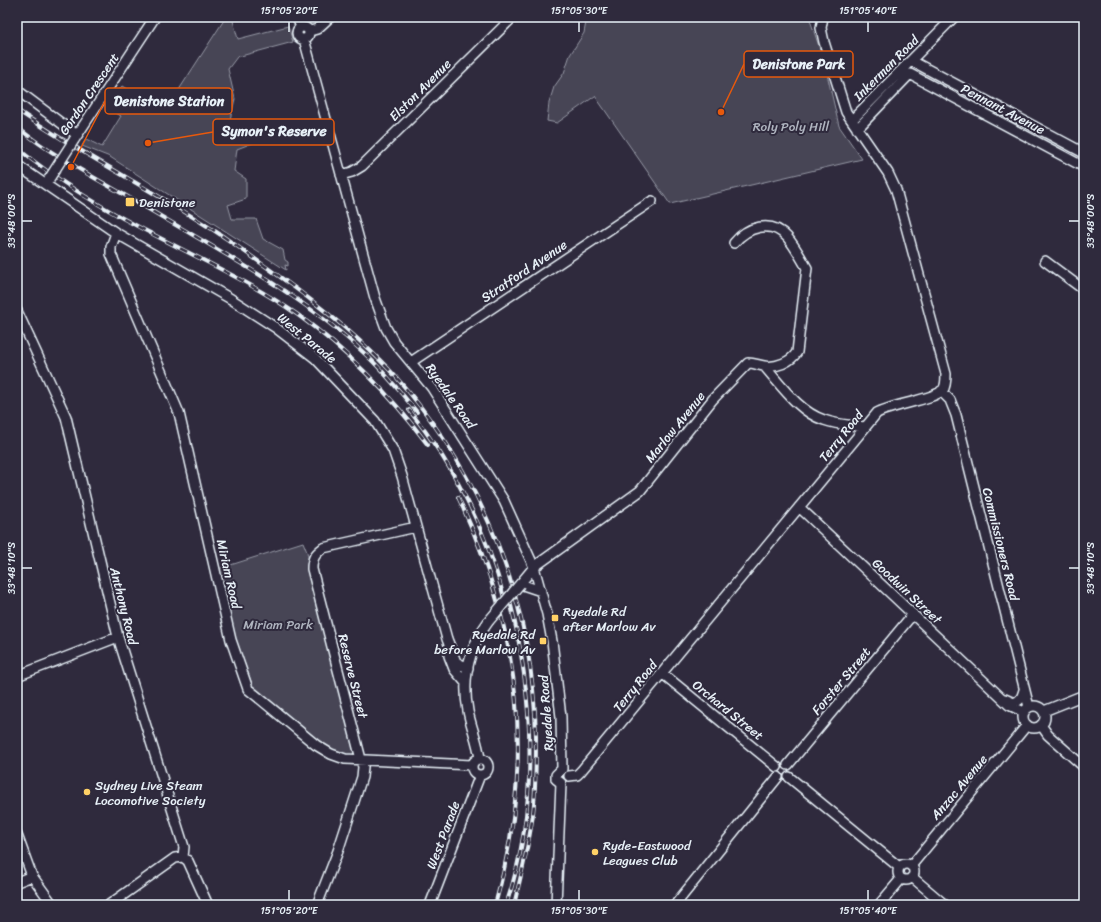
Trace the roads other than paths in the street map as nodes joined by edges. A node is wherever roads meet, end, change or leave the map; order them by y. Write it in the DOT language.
graph roads {
  1 [pos="155,17"];
  2 [pos="297,17"];
  3 [pos="330,17"];
  4 [pos="513,17"];
  5 [pos="823,17"];
  6 [pos="954,17"];
  7 [pos="301,27"];
  8 [pos="310,31"];
  9 [pos="304,39"];
  10 [pos="912,61"];
  11 [pos="910,74"];
  12 [pos="17,90"];
  13 [pos="852,120"];
  14 [pos="857,129"];
  15 [pos="76,138"];
  16 [pos="1084,153"];
  17 [pos="17,165"];
  18 [pos="1084,166"];
  19 [pos="341,175"];
  20 [pos="47,182"];
  21 [pos="652,201"];
  22 [pos="116,232"];
  23 [pos="734,243"];
  24 [pos="1045,261"];
  25 [pos="1084,290"];
  26 [pos="17,311"];
  27 [pos="411,362"];
  28 [pos="764,366"];
  29 [pos="941,391"];
  30 [pos="865,427"];
  31 [pos="799,507"];
  32 [pos="416,527"];
  33 [pos="534,567"];
  34 [pos="520,584"];
  35 [pos="541,590"];
  36 [pos="913,614"];
  37 [pos="118,637"];
  38 [pos="447,639"];
  39 [pos="662,673"];
  40 [pos="17,676"];
  41 [pos="467,676"];
  42 [pos="1024,690"];
  43 [pos="998,694"];
  44 [pos="1084,695"];
  45 [pos="1027,710"];
  46 [pos="1044,711"];
  47 [pos="1041,725"];
  48 [pos="1027,726"];
  49 [pos="480,759"];
  50 [pos="362,760"];
  51 [pos="472,765"];
  52 [pos="788,765"];
  53 [pos="777,767"];
  54 [pos="1084,767"];
  55 [pos="562,769"];
  56 [pos="480,775"];
  57 [pos="569,776"];
  58 [pos="789,776"];
  59 [pos="778,777"];
  60 [pos="561,783"];
  61 [pos="17,835"];
  62 [pos="183,857"];
  63 [pos="911,866"];
  64 [pos="899,867"];
  65 [pos="32,876"];
  66 [pos="912,877"];
  67 [pos="901,879"];
  68 [pos="17,882"];
  69 [pos="53,905"];
  70 [pos="109,905"];
  71 [pos="208,905"];
  72 [pos="317,905"];
  73 [pos="430,905"];
  74 [pos="556,905"];
  75 [pos="675,905"];
  76 [pos="879,905"];
  77 [pos="945,905"];
  1 -- 15 [label="street, Gordon Crescent"];
  2 -- 7 [label="street"];
  3 -- 8 [label="street"];
  4 -- 19 [label="street, Elston Avenue"];
  5 -- 13 [label="street"];
  6 -- 10 [label="street, Inkerman Road"];
  7 -- 8 [label="street"];
  7 -- 9 [label="street"];
  8 -- 9 [label="street"];
  9 -- 19 [label="street, Ryedale Road"];
  10 -- 13 [label="street, Inkerman Road"];
  10 -- 16 [label="street, Pennant Avenue"];
  11 -- 14 [label="street, Inkerman Road"];
  11 -- 18 [label="street, Pennant Avenue"];
  12 -- 15 [label="street"];
  13 -- 14 [label="street"];
  14 -- 29 [label="street"];
  15 -- 20 [label="street, Gordon Crescent, bridge"];
  17 -- 20 [label="street, West Parade"];
  19 -- 27 [label="street, Ryedale Road"];
  20 -- 22 [label="street, West Parade"];
  21 -- 27 [label="street, Stratford Avenue"];
  22 -- 32 [label="street, West Parade"];
  22 -- 50 [label="street, Miriam Road"];
  23 -- 28 [label="street, Marlow Avenue"];
  24 -- 25 [label="street"];
  26 -- 37 [label="street, Anthony Road"];
  27 -- 33 [label="street, Ryedale Road"];
  28 -- 30 [label="street"];
  28 -- 33 [label="street, Marlow Avenue"];
  29 -- 30 [label="street, Terry Road"];
  29 -- 42 [label="street, Commissioners Road"];
  30 -- 31 [label="street, Terry Road"];
  31 -- 36 [label="street, Goodwin Street"];
  31 -- 39 [label="street, Terry Road"];
  32 -- 38 [label="street, West Parade"];
  32 -- 50 [label="street, Reserve Street"];
  33 -- 34 [label="street, Marlow Avenue"];
  33 -- 35 [label="street, Ryedale Road"];
  34 -- 35 [label="street"];
  34 -- 41 [label="street, Marlow Avenue, bridge"];
  35 -- 55 [label="street, Ryedale Road"];
  36 -- 43 [label="street, Goodwin Street"];
  36 -- 52 [label="street, Forster Street"];
  37 -- 40 [label="street"];
  37 -- 62 [label="street, Anthony Road"];
  38 -- 41 [label="street, West Parade"];
  38 -- 41 [label="street, West Parade"];
  39 -- 53 [label="street, Orchard Street"];
  39 -- 57 [label="street, Terry Road"];
  41 -- 49 [label="street"];
  42 -- 43 [label="street, Goodwin Street"];
  42 -- 45 [label="street, Commissioners Road"];
  43 -- 45 [label="street, Goodwin Street"];
  44 -- 46 [label="street"];
  45 -- 46 [label="street"];
  45 -- 48 [label="street"];
  46 -- 47 [label="street"];
  47 -- 48 [label="street"];
  47 -- 54 [label="street"];
  48 -- 63 [label="street, Anzac Avenue"];
  49 -- 51 [label="street"];
  49 -- 56 [label="street"];
  50 -- 51 [label="street, Miriam Road"];
  50 -- 72 [label="street, Reserve Street"];
  51 -- 56 [label="street"];
  52 -- 53 [label="street"];
  52 -- 58 [label="street"];
  53 -- 59 [label="street"];
  55 -- 57 [label="street"];
  55 -- 60 [label="street"];
  56 -- 73 [label="street, West Parade"];
  57 -- 60 [label="street"];
  58 -- 59 [label="street"];
  58 -- 64 [label="street"];
  59 -- 75 [label="street"];
  60 -- 74 [label="street"];
  61 -- 65 [label="street"];
  62 -- 70 [label="street"];
  62 -- 71 [label="street, Anthony Road"];
  63 -- 64 [label="street"];
  63 -- 66 [label="street"];
  64 -- 67 [label="street"];
  65 -- 68 [label="street"];
  65 -- 69 [label="street"];
  66 -- 67 [label="street"];
  66 -- 77 [label="street"];
  67 -- 76 [label="street"];
}
